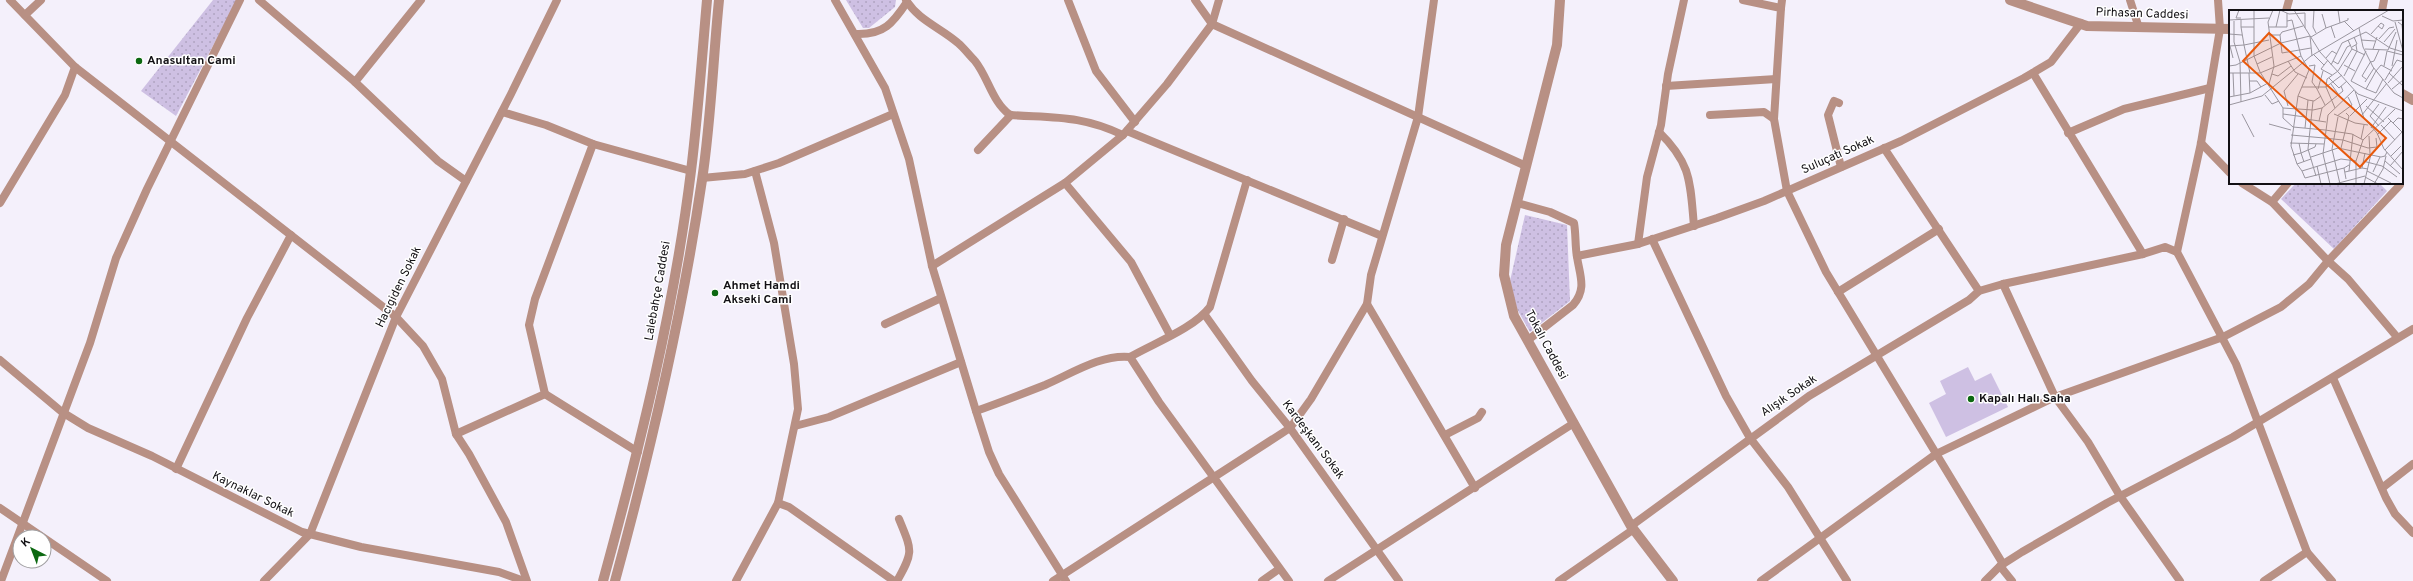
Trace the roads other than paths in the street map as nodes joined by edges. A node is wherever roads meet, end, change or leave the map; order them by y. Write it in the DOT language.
graph roads {
  1 [pos="10,0"];
  2 [pos="41,0"];
  3 [pos="240,0"];
  4 [pos="259,0"];
  5 [pos="421,0"];
  6 [pos="557,0"];
  7 [pos="707,0"];
  8 [pos="719,0"];
  9 [pos="835,0"];
  10 [pos="1068,0"];
  11 [pos="1195,0"];
  12 [pos="1219,0"];
  13 [pos="1434,0"];
  14 [pos="1560,0"];
  15 [pos="1684,0"];
  16 [pos="1744,0"];
  17 [pos="2010,0"];
  18 [pos="2130,0"];
  19 [pos="2218,0"];
  20 [pos="2289,0"];
  21 [pos="2384,0"];
  22 [pos="907,1"];
  23 [pos="1781,4"];
  24 [pos="2286,10"];
  25 [pos="2382,10"];
  26 [pos="25,15"];
  27 [pos="2081,23"];
  28 [pos="1212,24"];
  29 [pos="2139,28"];
  30 [pos="2225,29"];
  31 [pos="856,34"];
  32 [pos="75,67"];
  33 [pos="2033,73"];
  34 [pos="1776,79"];
  35 [pos="355,82"];
  36 [pos="1666,86"];
  37 [pos="2210,88"];
  38 [pos="2403,95"];
  39 [pos="2413,100"];
  40 [pos="1839,103"];
  41 [pos="502,112"];
  42 [pos="894,114"];
  43 [pos="1011,115"];
  44 [pos="1710,115"];
  45 [pos="1418,118"];
  46 [pos="1774,118"];
  47 [pos="1135,122"];
  48 [pos="1660,132"];
  49 [pos="1125,133"];
  50 [pos="2068,133"];
  51 [pos="170,142"];
  52 [pos="2201,143"];
  53 [pos="593,144"];
  54 [pos="1884,148"];
  55 [pos="978,150"];
  56 [pos="1526,166"];
  57 [pos="1841,167"];
  58 [pos="691,171"];
  59 [pos="755,171"];
  60 [pos="2229,172"];
  61 [pos="702,178"];
  62 [pos="1247,180"];
  63 [pos="466,181"];
  64 [pos="1065,183"];
  65 [pos="2244,184"];
  66 [pos="2287,184"];
  67 [pos="2400,184"];
  68 [pos="1787,191"];
  69 [pos="2272,202"];
  70 [pos="0,203"];
  71 [pos="1517,203"];
  72 [pos="1344,219"];
  73 [pos="1694,226"];
  74 [pos="1938,229"];
  75 [pos="291,235"];
  76 [pos="1382,236"];
  77 [pos="1652,239"];
  78 [pos="1638,244"];
  79 [pos="2177,252"];
  80 [pos="2143,254"];
  81 [pos="1577,256"];
  82 [pos="1332,260"];
  83 [pos="2328,261"];
  84 [pos="932,266"];
  85 [pos="2003,284"];
  86 [pos="1979,291"];
  87 [pos="1838,292"];
  88 [pos="941,298"];
  89 [pos="1367,304"];
  90 [pos="1204,315"];
  91 [pos="396,317"];
  92 [pos="885,324"];
  93 [pos="2413,329"];
  94 [pos="1170,335"];
  95 [pos="2223,337"];
  96 [pos="2397,337"];
  97 [pos="1528,340"];
  98 [pos="1130,357"];
  99 [pos="1876,357"];
  100 [pos="0,360"];
  101 [pos="961,362"];
  102 [pos="2333,378"];
  103 [pos="545,394"];
  104 [pos="2055,397"];
  105 [pos="976,411"];
  106 [pos="62,412"];
  107 [pos="1482,412"];
  108 [pos="1574,423"];
  109 [pos="2258,423"];
  110 [pos="795,426"];
  111 [pos="1290,428"];
  112 [pos="456,434"];
  113 [pos="1445,435"];
  114 [pos="1750,438"];
  115 [pos="638,452"];
  116 [pos="1936,454"];
  117 [pos="2413,464"];
  118 [pos="176,469"];
  119 [pos="1214,478"];
  120 [pos="1475,488"];
  121 [pos="2382,488"];
  122 [pos="2120,496"];
  123 [pos="778,503"];
  124 [pos="0,508"];
  125 [pos="899,519"];
  126 [pos="22,522"];
  127 [pos="1632,528"];
  128 [pos="2413,533"];
  129 [pos="310,534"];
  130 [pos="1820,538"];
  131 [pos="1378,550"];
  132 [pos="2307,552"];
  133 [pos="2002,565"];
  134 [pos="1279,570"];
  135 [pos="499,572"];
  136 [pos="1064,578"];
  137 [pos="0,581"];
  138 [pos="107,581"];
  139 [pos="264,581"];
  140 [pos="497,581"];
  141 [pos="525,581"];
  142 [pos="603,581"];
  143 [pos="615,581"];
  144 [pos="736,581"];
  145 [pos="895,581"];
  146 [pos="1053,581"];
  147 [pos="1262,581"];
  148 [pos="1289,581"];
  149 [pos="1328,581"];
  150 [pos="1399,581"];
  151 [pos="1559,581"];
  152 [pos="1673,581"];
  153 [pos="1761,581"];
  154 [pos="1847,581"];
  155 [pos="1985,581"];
  156 [pos="2012,581"];
  157 [pos="2180,581"];
  158 [pos="2264,581"];
  159 [pos="2332,581"];
  1 -- 26 [label="street"];
  2 -- 26 [label="street"];
  3 -- 51 [label="street"];
  4 -- 35 [label="street"];
  5 -- 35 [label="street"];
  6 -- 41 [label="street, Hacıgiden Sokak"];
  7 -- 58 [label="street, Lalebahçe Caddesi"];
  8 -- 61 [label="street, Lalebahçe Caddesi"];
  9 -- 31 [label="street"];
  10 -- 47 [label="street"];
  11 -- 28 [label="street"];
  12 -- 28 [label="street"];
  13 -- 45 [label="street"];
  14 -- 56 [label="street, Tokalı Caddesi"];
  15 -- 36 [label="street"];
  16 -- 23 [label="street"];
  17 -- 27 [label="street, Pirhasan Caddesi"];
  18 -- 29 [label="street"];
  19 -- 30 [label="street"];
  20 -- 24 [label="street"];
  21 -- 25 [label="street"];
  22 -- 31 [label="street"];
  22 -- 43 [label="street"];
  23 -- 34 [label="street"];
  26 -- 32 [label="street"];
  27 -- 29 [label="street, Pirhasan Caddesi"];
  27 -- 33 [label="street, Suluçatı Sokak"];
  28 -- 45 [label="street"];
  28 -- 47 [label="street"];
  29 -- 30 [label="street, Pirhasan Caddesi"];
  30 -- 37 [label="street"];
  31 -- 42 [label="street"];
  32 -- 51 [label="street"];
  32 -- 70 [label="street"];
  33 -- 50 [label="street"];
  33 -- 54 [label="street, Suluçatı Sokak"];
  34 -- 36 [label="street"];
  34 -- 46 [label="street"];
  35 -- 63 [label="street"];
  36 -- 48 [label="street"];
  37 -- 50 [label="street"];
  37 -- 52 [label="street"];
  38 -- 39 [label="street"];
  40 -- 57 [label="street"];
  41 -- 53 [label="street"];
  41 -- 63 [label="street, Hacıgiden Sokak"];
  42 -- 59 [label="street"];
  42 -- 84 [label="street"];
  43 -- 49 [label="street"];
  43 -- 55 [label="street"];
  44 -- 46 [label="street"];
  45 -- 56 [label="street"];
  45 -- 76 [label="street"];
  46 -- 68 [label="street"];
  47 -- 49 [label="street"];
  48 -- 73 [label="street"];
  48 -- 78 [label="street"];
  49 -- 62 [label="street"];
  49 -- 64 [label="street"];
  50 -- 80 [label="street"];
  51 -- 75 [label="street"];
  51 -- 106 [label="street"];
  52 -- 60 [label="street"];
  52 -- 79 [label="street"];
  53 -- 58 [label="street"];
  53 -- 103 [label="street"];
  54 -- 57 [label="street, Suluçatı Sokak"];
  54 -- 74 [label="street"];
  56 -- 71 [label="street, Tokalı Caddesi"];
  57 -- 68 [label="street, Suluçatı Sokak"];
  58 -- 115 [label="street, Lalebahçe Caddesi"];
  59 -- 61 [label="street"];
  59 -- 110 [label="street"];
  61 -- 143 [label="street, Lalebahçe Caddesi"];
  62 -- 72 [label="street"];
  62 -- 90 [label="street"];
  63 -- 91 [label="street, Hacıgiden Sokak"];
  64 -- 84 [label="street"];
  64 -- 94 [label="street"];
  65 -- 69 [label="street"];
  66 -- 69 [label="street"];
  67 -- 83 [label="street"];
  68 -- 73 [label="street, Suluçatı Sokak"];
  68 -- 87 [label="street"];
  69 -- 83 [label="street"];
  71 -- 81 [label="street"];
  71 -- 97 [label="street, Tokalı Caddesi"];
  72 -- 76 [label="street"];
  72 -- 82 [label="street"];
  73 -- 77 [label="street, Suluçatı Sokak"];
  74 -- 86 [label="street"];
  74 -- 87 [label="street"];
  75 -- 91 [label="street"];
  75 -- 118 [label="street"];
  76 -- 89 [label="street"];
  77 -- 78 [label="street, Suluçatı Sokak"];
  77 -- 114 [label="street"];
  78 -- 81 [label="street, Suluçatı Sokak"];
  79 -- 80 [label="street"];
  79 -- 95 [label="street"];
  80 -- 85 [label="street"];
  81 -- 97 [label="street"];
  83 -- 95 [label="street"];
  83 -- 96 [label="street"];
  84 -- 88 [label="street"];
  85 -- 86 [label="street"];
  85 -- 104 [label="street"];
  86 -- 99 [label="street, Alışık Sokak"];
  87 -- 99 [label="street"];
  88 -- 92 [label="street"];
  88 -- 101 [label="street"];
  89 -- 111 [label="street"];
  89 -- 113 [label="street"];
  90 -- 94 [label="street"];
  90 -- 111 [label="street, Kardeşkanı Sokak"];
  91 -- 112 [label="street"];
  91 -- 129 [label="street, Hacıgiden Sokak"];
  93 -- 96 [label="street"];
  94 -- 98 [label="street"];
  95 -- 104 [label="street"];
  95 -- 109 [label="street"];
  96 -- 102 [label="street"];
  97 -- 108 [label="street, Tokalı Caddesi"];
  98 -- 105 [label="street"];
  98 -- 119 [label="street"];
  99 -- 114 [label="street, Alışık Sokak"];
  99 -- 116 [label="street"];
  100 -- 106 [label="street, Kaynaklar Sokak"];
  101 -- 105 [label="street"];
  101 -- 110 [label="street"];
  102 -- 109 [label="street"];
  102 -- 121 [label="street"];
  103 -- 112 [label="street"];
  103 -- 115 [label="street"];
  104 -- 116 [label="street"];
  104 -- 122 [label="street"];
  105 -- 136 [label="street"];
  106 -- 118 [label="street, Kaynaklar Sokak"];
  106 -- 126 [label="street"];
  107 -- 113 [label="street"];
  108 -- 120 [label="street"];
  108 -- 127 [label="street, Tokalı Caddesi"];
  109 -- 122 [label="street"];
  109 -- 132 [label="street"];
  110 -- 123 [label="street"];
  111 -- 119 [label="street"];
  111 -- 131 [label="street, Kardeşkanı Sokak"];
  112 -- 141 [label="street"];
  113 -- 120 [label="street"];
  114 -- 127 [label="street, Alışık Sokak"];
  114 -- 130 [label="street"];
  115 -- 142 [label="street, Lalebahçe Caddesi"];
  116 -- 130 [label="street"];
  116 -- 133 [label="street"];
  117 -- 121 [label="street"];
  118 -- 129 [label="street, Kaynaklar Sokak"];
  119 -- 134 [label="street"];
  119 -- 136 [label="street"];
  120 -- 131 [label="street"];
  121 -- 128 [label="street"];
  122 -- 133 [label="street"];
  122 -- 157 [label="street"];
  123 -- 144 [label="street"];
  123 -- 145 [label="street"];
  124 -- 126 [label="street"];
  125 -- 145 [label="street"];
  126 -- 137 [label="street"];
  126 -- 138 [label="street"];
  127 -- 151 [label="street, Alışık Sokak"];
  127 -- 152 [label="street, Tokalı Caddesi"];
  129 -- 135 [label="street, Kaynaklar Sokak"];
  129 -- 139 [label="street, Hacıgiden Sokak"];
  130 -- 153 [label="street"];
  130 -- 154 [label="street"];
  131 -- 149 [label="street"];
  131 -- 150 [label="street, Kardeşkanı Sokak"];
  132 -- 158 [label="street"];
  132 -- 159 [label="street"];
  133 -- 155 [label="street"];
  133 -- 156 [label="street"];
  134 -- 147 [label="street"];
  134 -- 148 [label="street"];
  135 -- 140 [label="street"];
  135 -- 141 [label="street, Kaynaklar Sokak"];
  136 -- 146 [label="street"];
}
